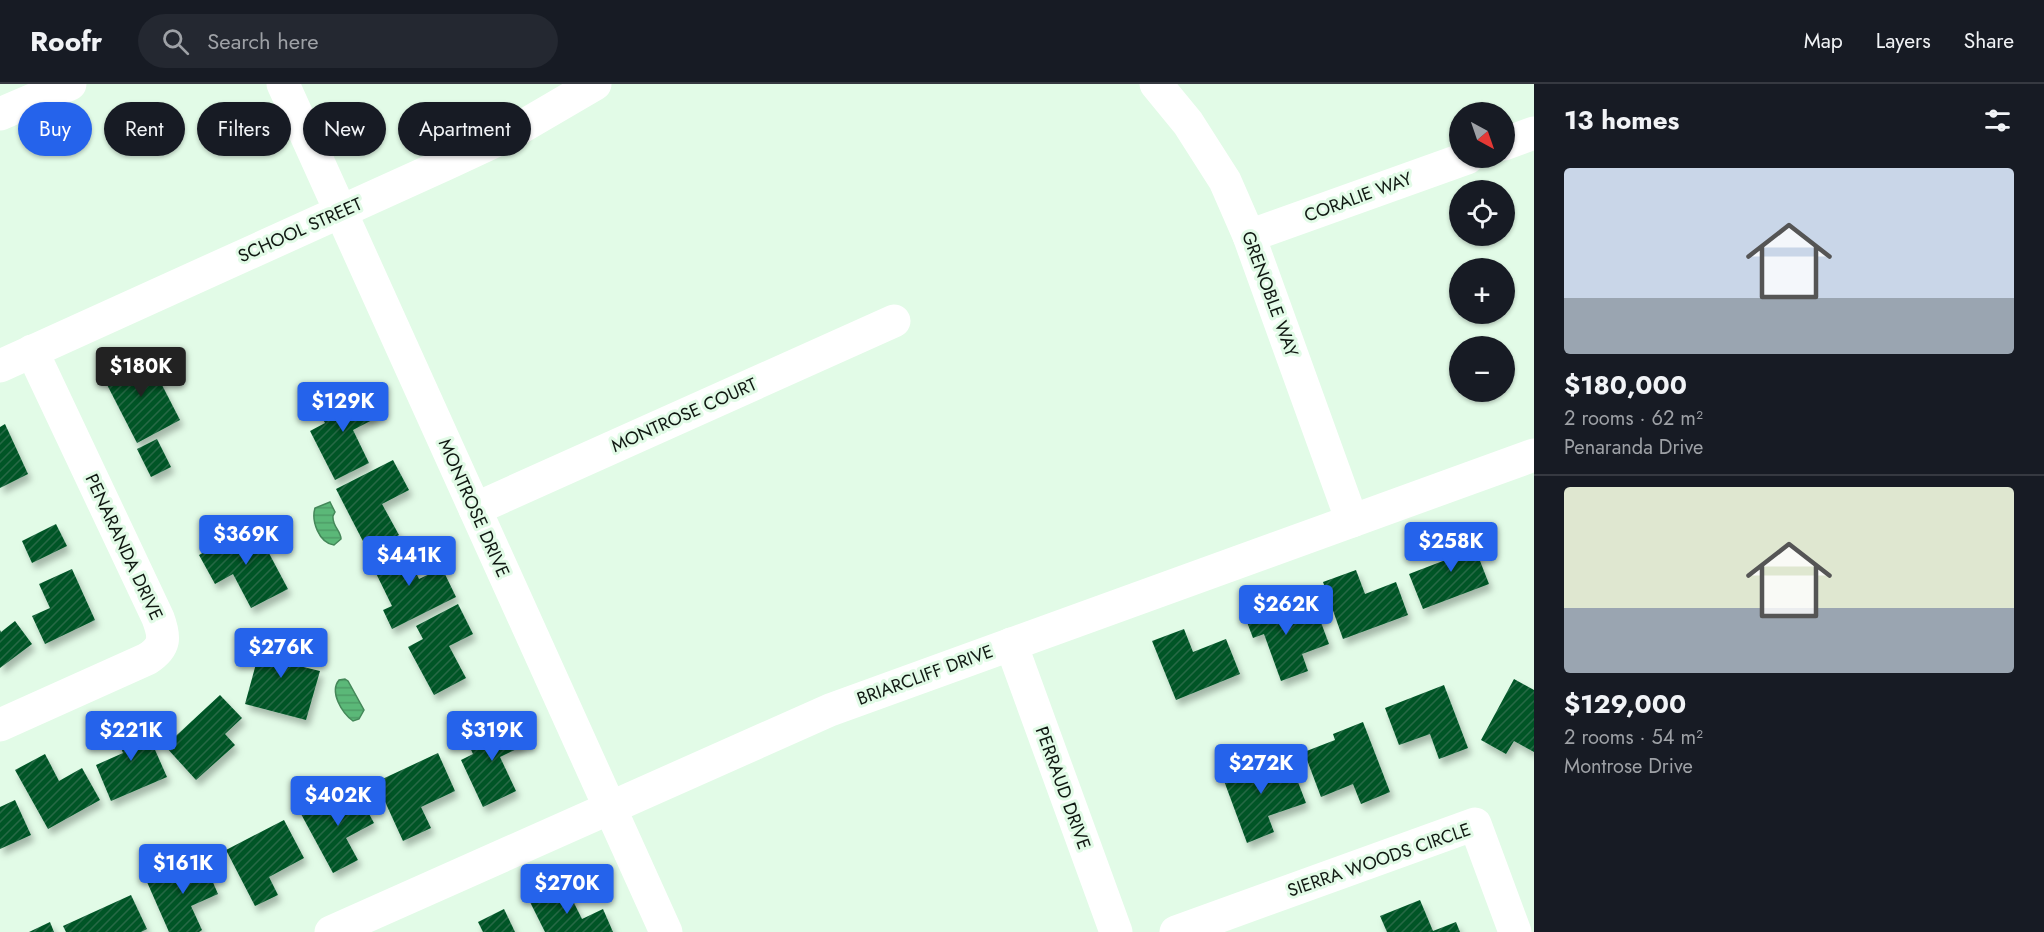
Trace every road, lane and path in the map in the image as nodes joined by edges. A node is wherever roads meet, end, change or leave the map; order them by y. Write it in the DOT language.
graph roads {
  1 [pos="70,84"];
  2 [pos="283,84"];
  3 [pos="595,84"];
  4 [pos="1156,84"];
  5 [pos="0,114"];
  6 [pos="1534,133"];
  7 [pos="1515,140"];
  8 [pos="1449,164"];
  9 [pos="340,212"];
  10 [pos="1249,236"];
  11 [pos="894,321"];
  12 [pos="32,351"];
  13 [pos="0,366"];
  14 [pos="1534,455"];
  15 [pos="475,509"];
  16 [pos="1352,521"];
  17 [pos="1011,644"];
  18 [pos="0,725"];
  19 [pos="609,807"];
  20 [pos="331,932"];
  21 [pos="666,932"];
  22 [pos="1116,932"];
  23 [pos="1176,932"];
  24 [pos="1515,932"];
  1 -- 5 [label="street"];
  2 -- 9 [label="street, MONTROSE DRIVE"];
  3 -- 9 [label="street, SCHOOL STREET"];
  4 -- 10 [label="street, GRENOBLE WAY"];
  6 -- 7 [label="street"];
  8 -- 10 [label="street, CORALIE WAY"];
  9 -- 12 [label="street, SCHOOL STREET"];
  9 -- 15 [label="street, MONTROSE DRIVE"];
  10 -- 16 [label="street, GRENOBLE WAY"];
  11 -- 15 [label="street, MONTROSE COURT"];
  12 -- 13 [label="street, SCHOOL STREET"];
  12 -- 18 [label="street, PENARANDA DRIVE"];
  14 -- 16 [label="street, BRIARCLIFF DRIVE"];
  15 -- 19 [label="street, MONTROSE DRIVE"];
  16 -- 17 [label="street, BRIARCLIFF DRIVE"];
  17 -- 19 [label="street, BRIARCLIFF DRIVE"];
  17 -- 22 [label="street, PERRAUD DRIVE"];
  19 -- 20 [label="street, BRIARCLIFF DRIVE"];
  19 -- 21 [label="street, MONTROSE DRIVE"];
  23 -- 24 [label="street, SIERRA WOODS CIRCLE"];
}
